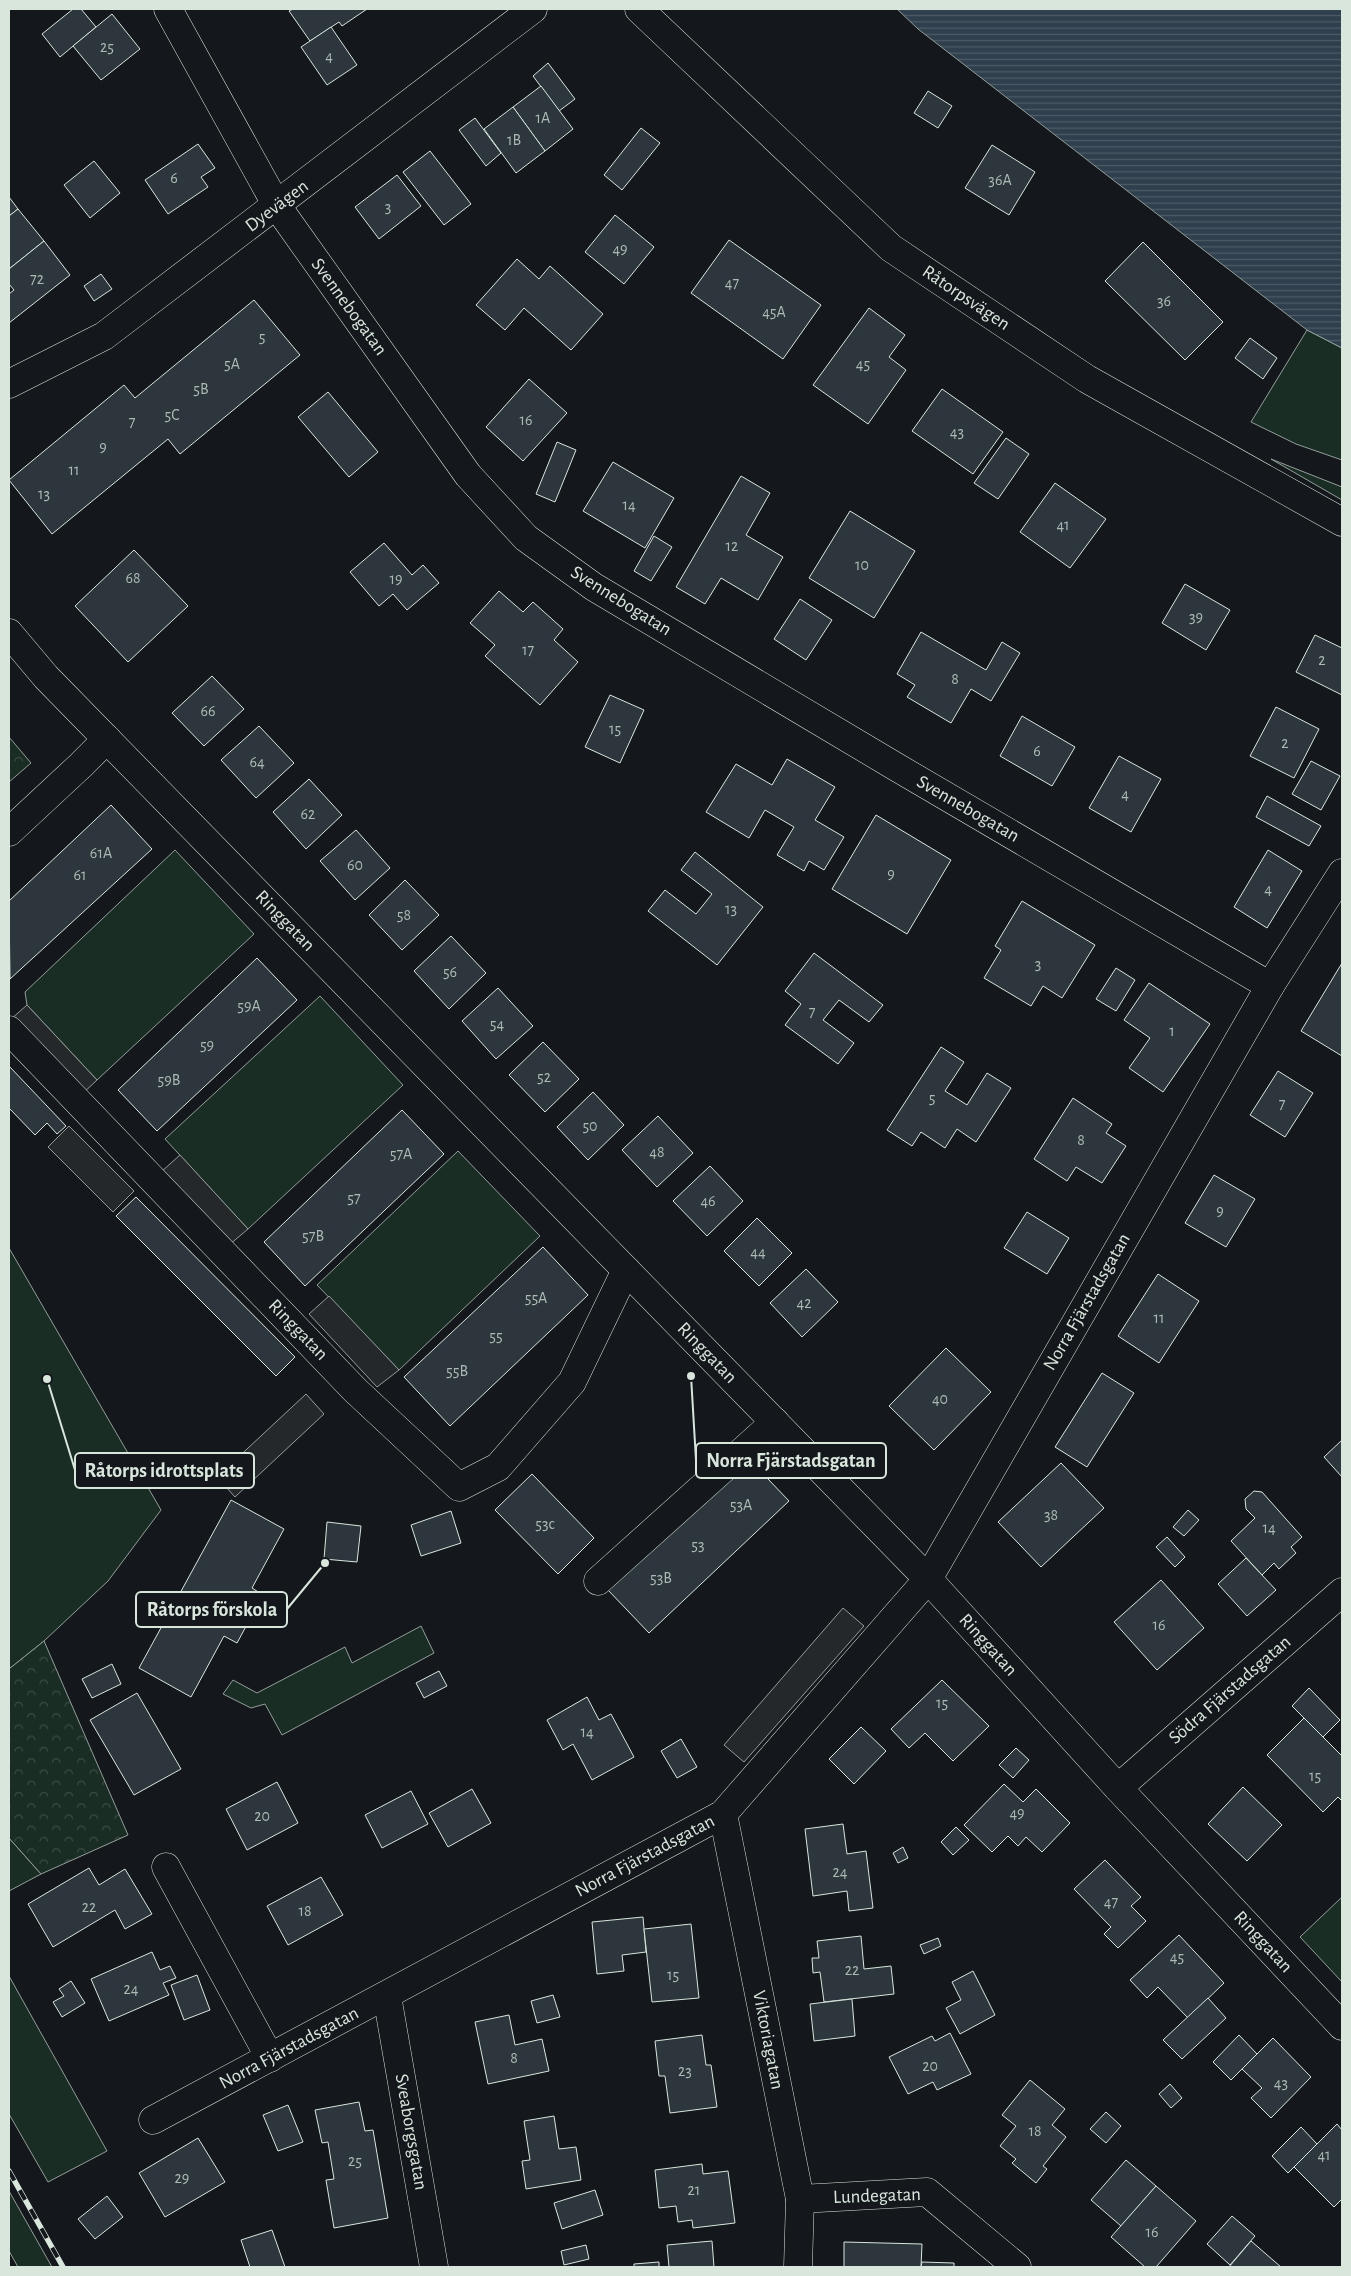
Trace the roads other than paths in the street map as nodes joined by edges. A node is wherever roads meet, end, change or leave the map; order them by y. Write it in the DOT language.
graph roads {
  1 [pos="168,9"];
  2 [pos="533,9"];
  3 [pos="639,9"];
  4 [pos="277,206"];
  5 [pos="9,384"];
  6 [pos="1342,522"];
  7 [pos="9,633"];
  8 [pos="107,739"];
  9 [pos="9,832"];
  10 [pos="1342,873"];
  11 [pos="1270,986"];
  12 [pos="9,1030"];
  13 [pos="626,1270"];
  14 [pos="775,1422"];
  15 [pos="928,1578"];
  16 [pos="598,1581"];
  17 [pos="1342,1592"];
  18 [pos="1118,1788"];
  19 [pos="723,1814"];
  20 [pos="166,1867"];
  21 [pos="387,1996"];
  22 [pos="1342,2026"];
  23 [pos="270,2058"];
  24 [pos="153,2120"];
  25 [pos="800,2199"];
  26 [pos="434,2267"];
  27 [pos="798,2267"];
  28 [pos="1018,2267"];
  1 -- 4 [label="street, Svennebogatan"];
  2 -- 4 [label="street, Dyevägen"];
  3 -- 6 [label="street, Råtorpsvägen"];
  4 -- 5 [label="street, Dyevägen"];
  4 -- 11 [label="street, Svennebogatan"];
  7 -- 8 [label="street, Ringgatan"];
  8 -- 9 [label="street"];
  8 -- 13 [label="street, Ringgatan"];
  10 -- 11 [label="street, Norra Fjärstadsgatan"];
  11 -- 15 [label="street, Norra Fjärstadsgatan"];
  12 -- 13 [label="street, Ringgatan"];
  13 -- 14 [label="street, Ringgatan"];
  14 -- 15 [label="street, Ringgatan"];
  14 -- 16 [label="street"];
  15 -- 18 [label="street, Ringgatan"];
  15 -- 19 [label="street, Norra Fjärstadsgatan"];
  17 -- 18 [label="street, Södra Fjärstadsgatan"];
  18 -- 22 [label="street, Ringgatan"];
  19 -- 21 [label="street, Norra Fjärstadsgatan"];
  19 -- 25 [label="street, Viktoriagatan"];
  20 -- 23 [label="street"];
  21 -- 23 [label="street, Norra Fjärstadsgatan"];
  21 -- 26 [label="street, Sveaborgsgatan"];
  23 -- 24 [label="street, Norra Fjärstadsgatan"];
  25 -- 27 [label="street, Viktoriagatan"];
  25 -- 28 [label="street, Lundegatan"];
}
